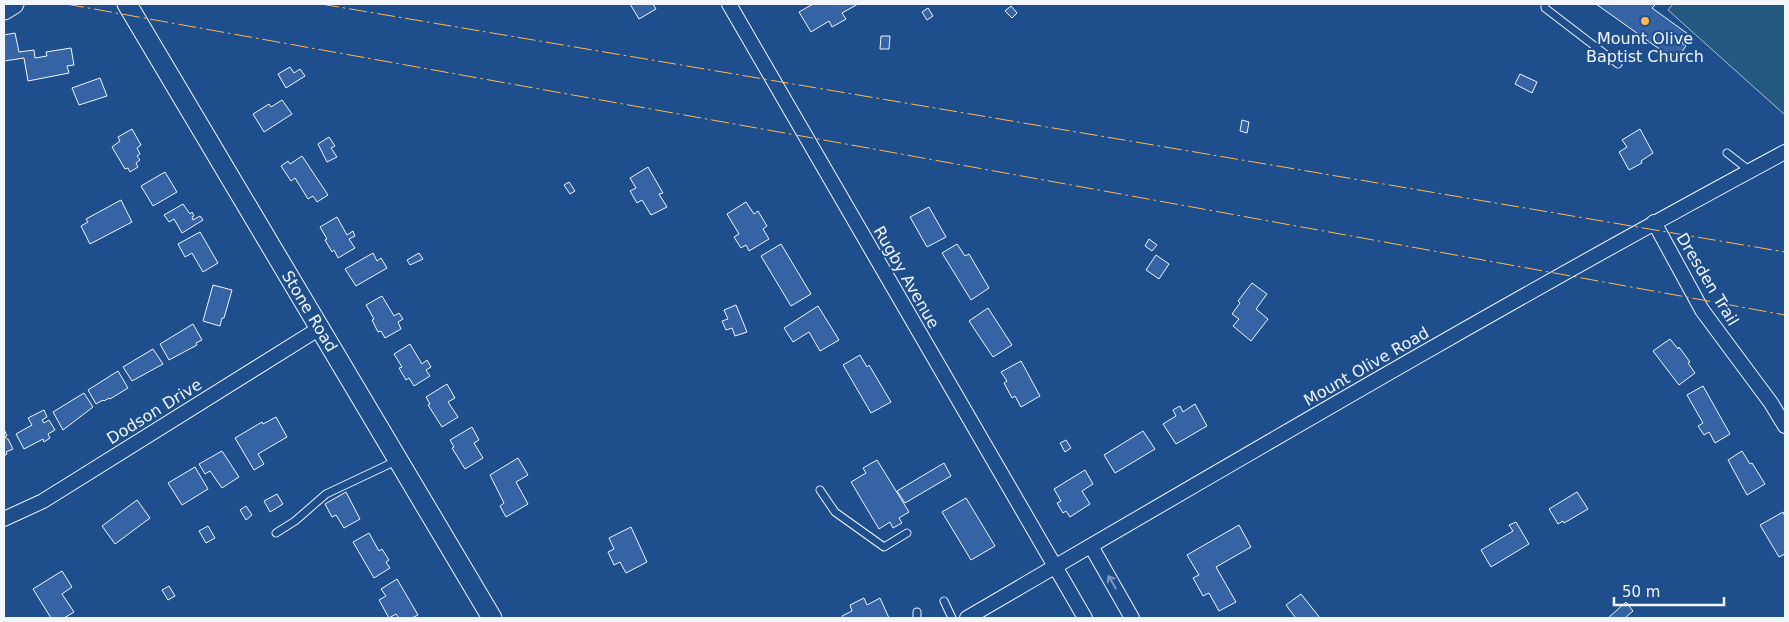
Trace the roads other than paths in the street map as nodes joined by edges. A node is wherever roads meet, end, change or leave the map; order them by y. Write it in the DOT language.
graph roads {
  1 [pos="14,4"];
  2 [pos="127,4"];
  3 [pos="729,4"];
  4 [pos="1545,4"];
  5 [pos="4,10"];
  6 [pos="1618,64"];
  7 [pos="1785,152"];
  8 [pos="1727,153"];
  9 [pos="1750,171"];
  10 [pos="1654,222"];
  11 [pos="320,328"];
  12 [pos="1785,426"];
  13 [pos="399,460"];
  14 [pos="820,490"];
  15 [pos="4,519"];
  16 [pos="276,533"];
  17 [pos="907,533"];
  18 [pos="1091,546"];
  19 [pos="1054,567"];
  20 [pos="944,601"];
  21 [pos="492,618"];
  22 [pos="952,618"];
  23 [pos="967,618"];
  24 [pos="1085,618"];
  25 [pos="1132,618"];
  1 -- 5 [label="street"];
  2 -- 11 [label="street, Stone Road"];
  3 -- 19 [label="street, Rugby Avenue"];
  4 -- 6 [label="lane"];
  7 -- 9 [label="street, Mount Olive Road"];
  8 -- 9 [label="lane"];
  9 -- 10 [label="street, Mount Olive Road"];
  10 -- 12 [label="street, Dresden Trail"];
  10 -- 18 [label="street, Mount Olive Road"];
  11 -- 13 [label="street, Stone Road"];
  11 -- 15 [label="street, Dodson Drive"];
  13 -- 16 [label="lane"];
  13 -- 21 [label="street, Stone Road"];
  14 -- 17 [label="lane"];
  18 -- 19 [label="street, Mount Olive Road"];
  25 -- 18 [label="street, one-way"];
  19 -- 23 [label="street, Mount Olive Road"];
  19 -- 24 [label="street, Rugby Avenue"];
  20 -- 22 [label="lane"];
}
